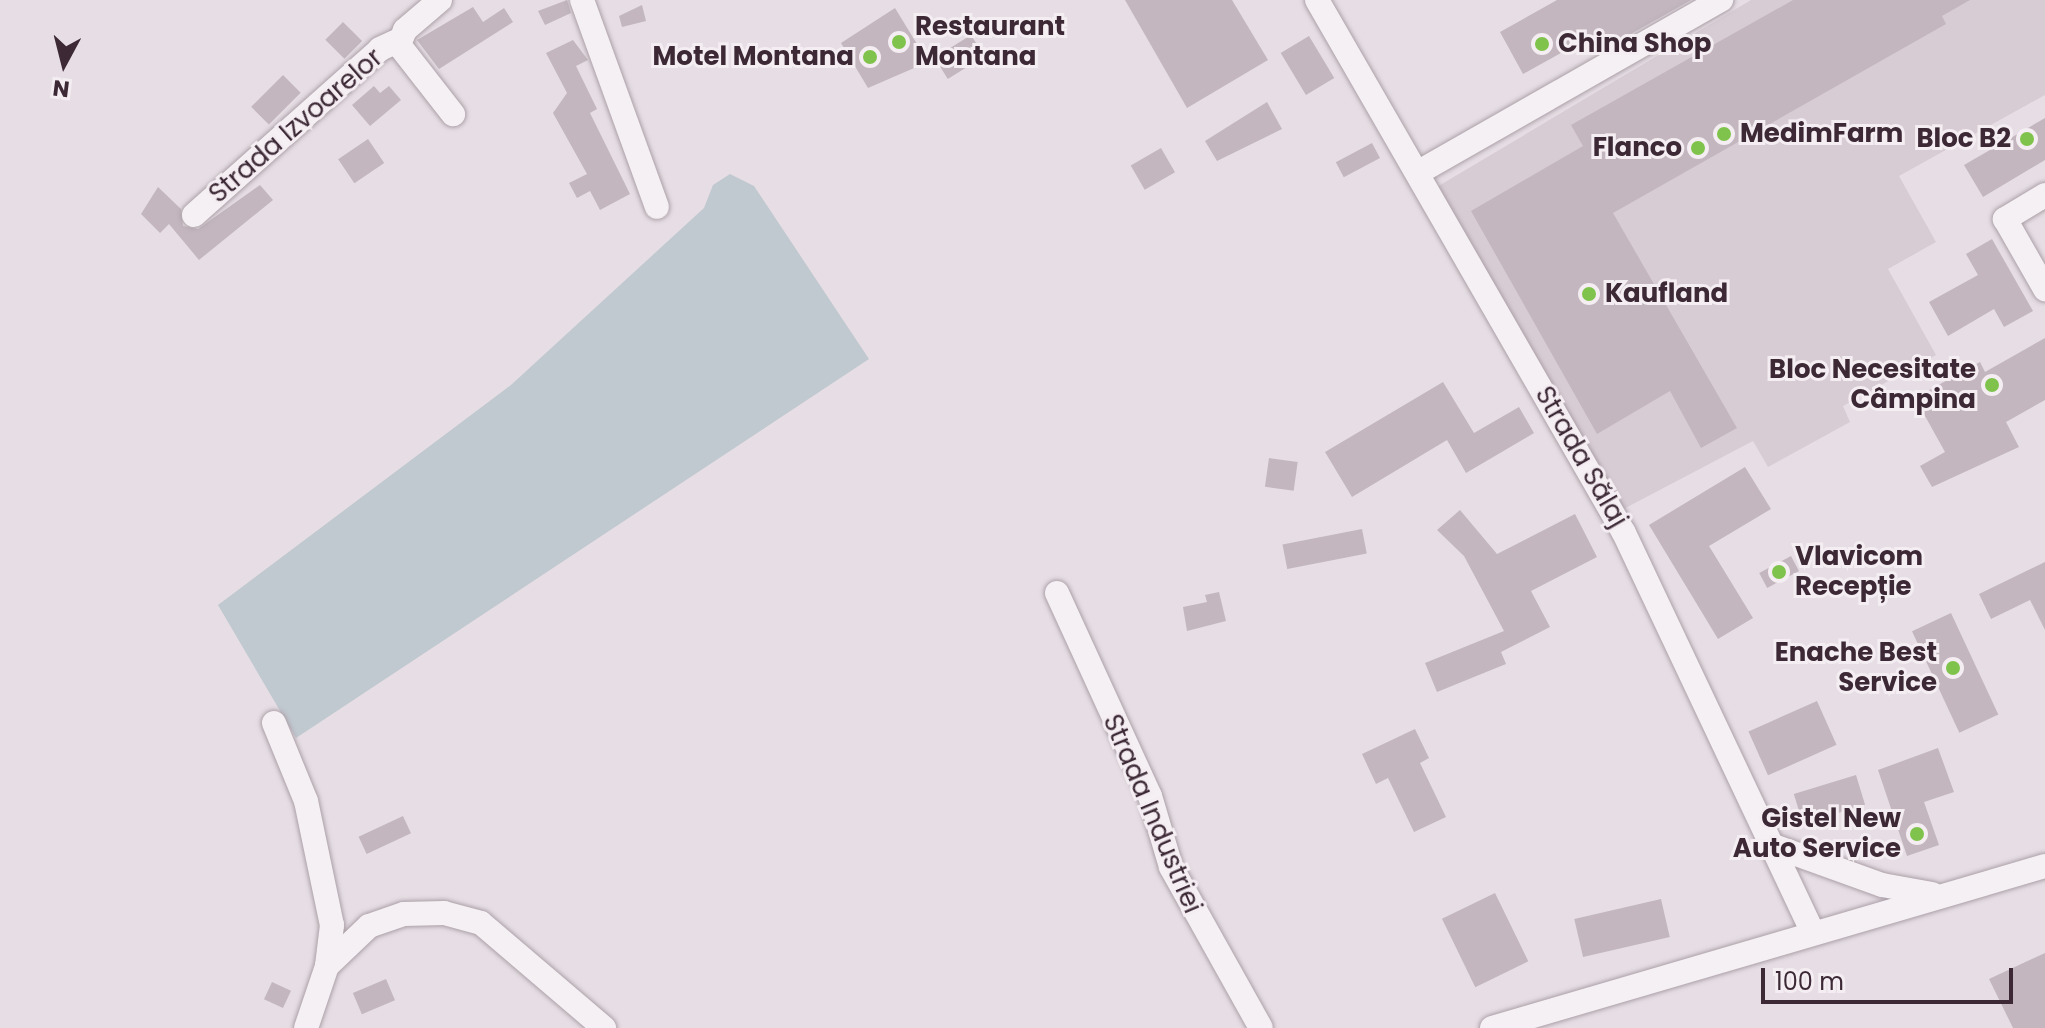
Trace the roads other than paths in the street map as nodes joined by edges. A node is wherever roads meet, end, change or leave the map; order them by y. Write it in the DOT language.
graph roads {
  1 [pos="440,0"];
  2 [pos="582,0"];
  3 [pos="1317,0"];
  4 [pos="1721,0"];
  5 [pos="399,40"];
  6 [pos="453,114"];
  7 [pos="1419,172"];
  8 [pos="2045,195"];
  9 [pos="657,207"];
  10 [pos="194,215"];
  11 [pos="2045,289"];
  12 [pos="1057,593"];
  13 [pos="274,723"];
  14 [pos="1771,845"];
  15 [pos="2045,866"];
  16 [pos="1943,895"];
  17 [pos="1813,932"];
  18 [pos="327,966"];
  19 [pos="306,1028"];
  20 [pos="604,1028"];
  21 [pos="1261,1028"];
  22 [pos="1492,1028"];
  1 -- 5 [label="street, Strada Izvoarelor"];
  2 -- 9 [label="street"];
  3 -- 7 [label="street, Strada Sălaj"];
  4 -- 7 [label="street"];
  5 -- 6 [label="street, Strada Izvoarelor"];
  5 -- 10 [label="street, Strada Izvoarelor"];
  7 -- 14 [label="street, Strada Sălaj"];
  8 -- 11 [label="street"];
  12 -- 21 [label="street, Strada Industriei"];
  13 -- 18 [label="street"];
  14 -- 16 [label="street"];
  14 -- 17 [label="street, Strada Sălaj"];
  15 -- 16 [label="street"];
  16 -- 17 [label="street"];
  17 -- 22 [label="street"];
  18 -- 19 [label="street"];
  18 -- 20 [label="street"];
}
